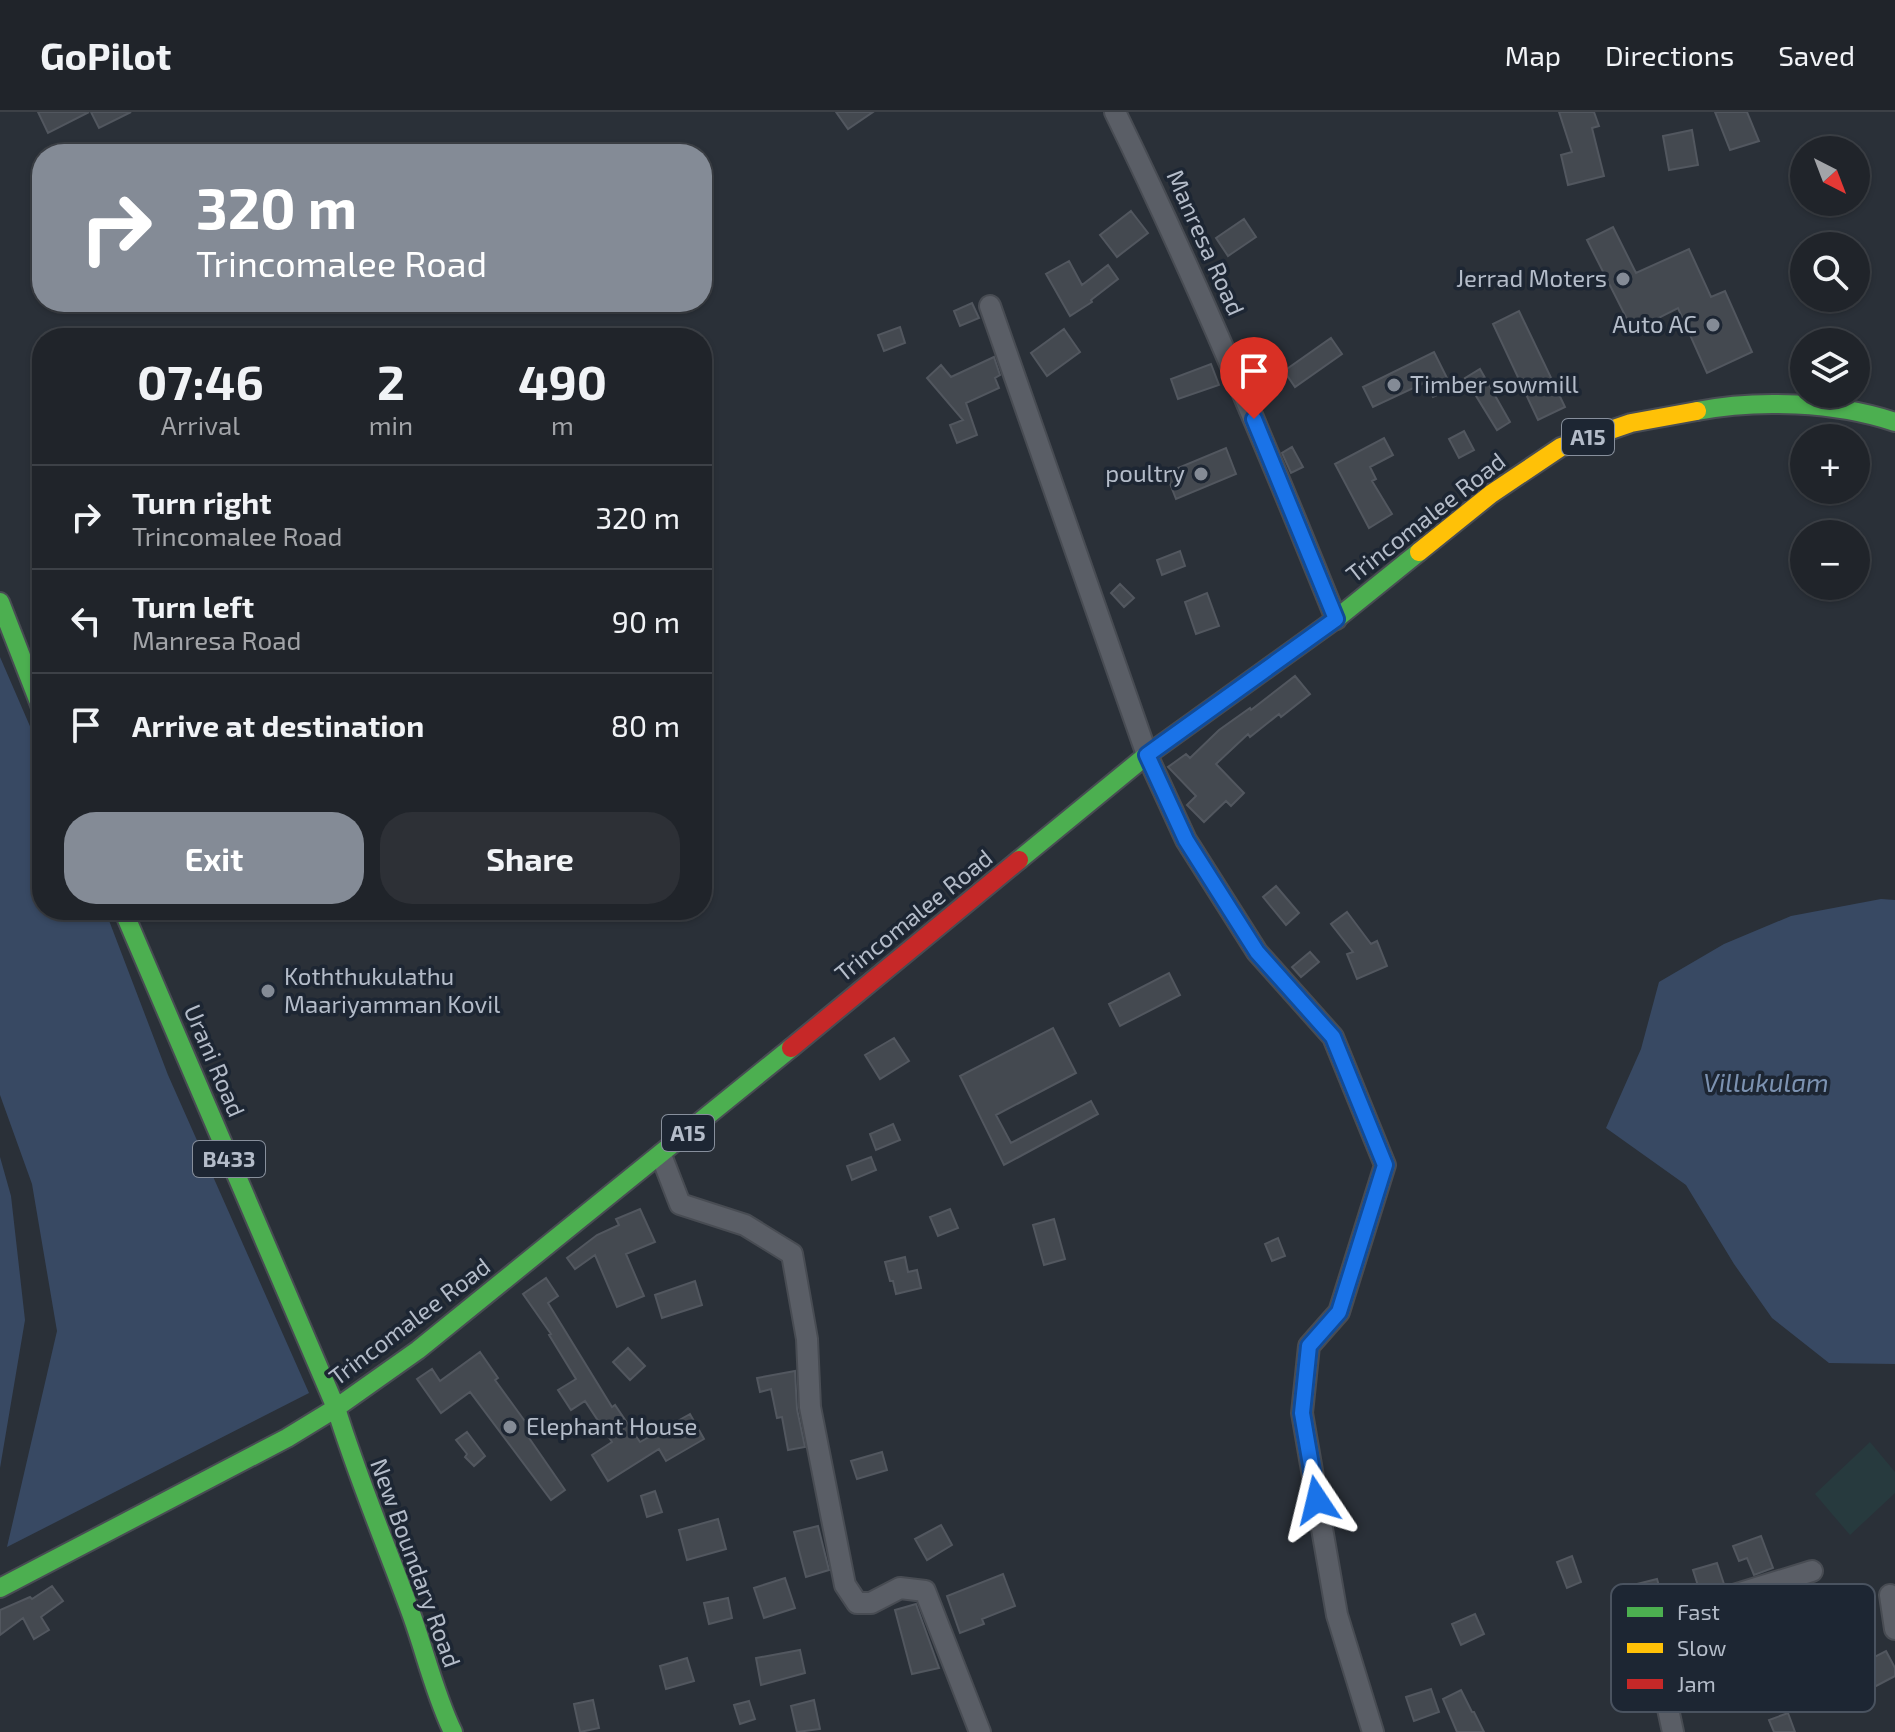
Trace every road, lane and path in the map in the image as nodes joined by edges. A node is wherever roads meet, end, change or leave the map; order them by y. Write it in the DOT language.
graph roads {
  1 [pos="1115,112"];
  2 [pos="990,306"];
  3 [pos="1895,422"];
  4 [pos="0,602"];
  5 [pos="1336,619"];
  6 [pos="32,684"];
  7 [pos="1147,755"];
  8 [pos="127,920"];
  9 [pos="661,1155"];
  10 [pos="336,1408"];
  11 [pos="1812,1571"];
  12 [pos="1770,1584"];
  13 [pos="0,1588"];
  14 [pos="1890,1595"];
  15 [pos="1895,1629"];
  16 [pos="1668,1712"];
  17 [pos="453,1732"];
  18 [pos="980,1732"];
  19 [pos="1373,1732"];
  20 [pos="1673,1732"];
  1 -- 5 [label="street, Manresa Road"];
  2 -- 7 [label="street"];
  3 -- 5 [label="main road, Trincomalee Road / A15"];
  4 -- 6 [label="main road"];
  5 -- 7 [label="main road, Trincomalee Road / A15"];
  7 -- 9 [label="main road, Trincomalee Road / A15"];
  7 -- 19 [label="street"];
  8 -- 10 [label="main road, Urani Road / B433"];
  9 -- 10 [label="main road, Trincomalee Road / A15"];
  9 -- 18 [label="street"];
  10 -- 13 [label="main road, Trincomalee Road / A15"];
  10 -- 17 [label="main road, New Boundary Road"];
  11 -- 12 [label="street"];
  14 -- 15 [label="street"];
  16 -- 20 [label="street"];
}
